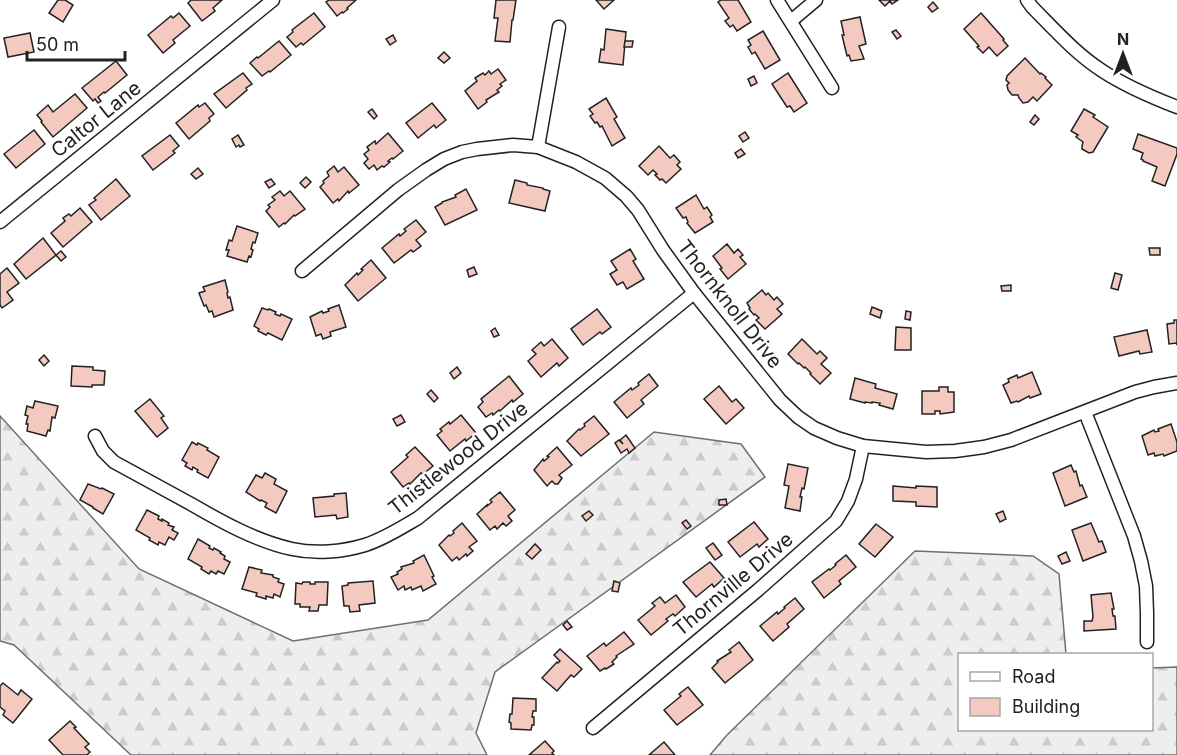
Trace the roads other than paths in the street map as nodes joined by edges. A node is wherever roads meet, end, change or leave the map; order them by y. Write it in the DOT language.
graph roads {
  1 [pos="273,0"];
  2 [pos="777,0"];
  3 [pos="816,0"];
  4 [pos="1027,0"];
  5 [pos="791,21"];
  6 [pos="559,27"];
  7 [pos="832,88"];
  8 [pos="1177,107"];
  9 [pos="538,147"];
  10 [pos="0,222"];
  11 [pos="302,271"];
  12 [pos="694,293"];
  13 [pos="1177,383"];
  14 [pos="1085,412"];
  15 [pos="95,436"];
  16 [pos="862,446"];
  17 [pos="1147,642"];
  18 [pos="593,728"];
  1 -- 10 [label="street, Caltor Lane"];
  2 -- 5 [label="street"];
  3 -- 5 [label="street"];
  4 -- 8 [label="street"];
  5 -- 7 [label="street"];
  6 -- 9 [label="street"];
  9 -- 11 [label="street, Thornknoll Drive"];
  9 -- 12 [label="street, Thornknoll Drive"];
  12 -- 15 [label="street, Thistlewood Drive"];
  12 -- 16 [label="street, Thornknoll Drive"];
  13 -- 14 [label="street, Thornknoll Drive"];
  14 -- 16 [label="street, Thornknoll Drive"];
  14 -- 17 [label="street"];
  16 -- 18 [label="street, Thornville Drive"];
}
